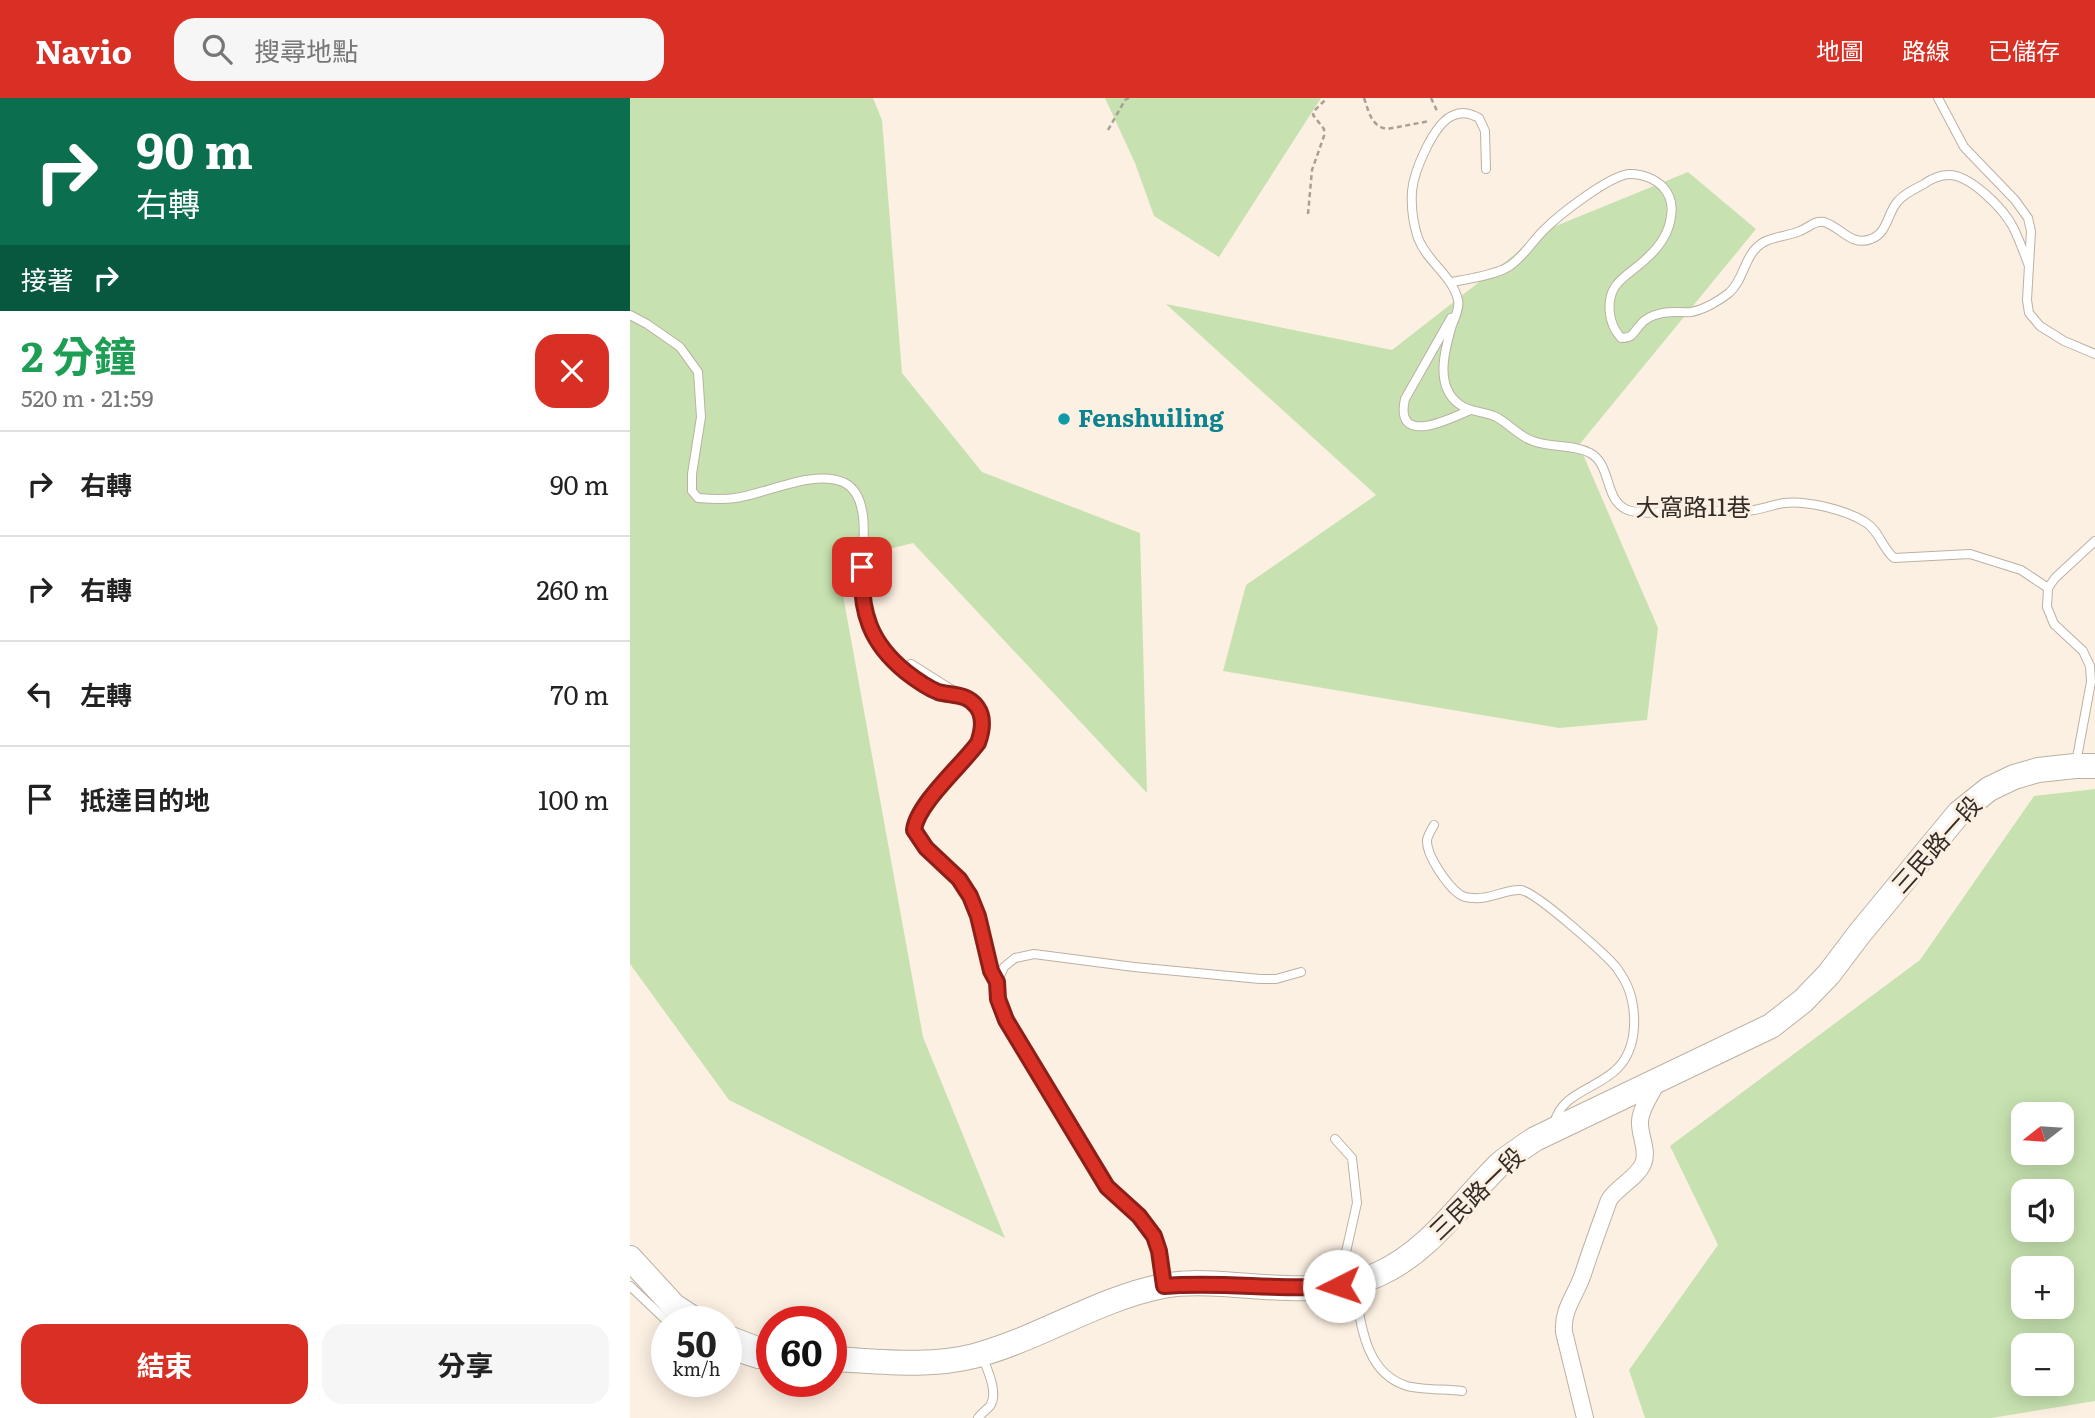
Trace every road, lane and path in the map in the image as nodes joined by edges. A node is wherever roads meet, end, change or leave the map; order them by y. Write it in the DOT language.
graph roads {
  1 [pos="1129,98"];
  2 [pos="1327,98"];
  3 [pos="1364,98"];
  4 [pos="1431,98"];
  5 [pos="1938,98"];
  6 [pos="1444,121"];
  7 [pos="1108,130"];
  8 [pos="1486,169"];
  9 [pos="1308,214"];
  10 [pos="2029,266"];
  11 [pos="1452,282"];
  12 [pos="1459,303"];
  13 [pos="630,315"];
  14 [pos="2095,354"];
  15 [pos="1470,410"];
  16 [pos="2095,541"];
  17 [pos="2048,588"];
  18 [pos="911,664"];
  19 [pos="958,694"];
  20 [pos="2085,766"];
  21 [pos="1434,825"];
  22 [pos="1301,972"];
  23 [pos="997,982"];
  24 [pos="1658,1081"];
  25 [pos="1553,1130"];
  26 [pos="1335,1139"];
  27 [pos="630,1258"];
  28 [pos="1346,1284"];
  29 [pos="630,1286"];
  30 [pos="1164,1286"];
  31 [pos="651,1306"];
  32 [pos="674,1306"];
  33 [pos="981,1353"];
  34 [pos="847,1360"];
  35 [pos="1462,1391"];
  36 [pos="978,1418"];
  37 [pos="1585,1418"];
  1 -- 7 [label="path"];
  2 -- 9 [label="path"];
  3 -- 6 [label="path"];
  4 -- 6 [label="path"];
  5 -- 10 [label="lane"];
  6 -- 8 [label="lane"];
  6 -- 11 [label="lane"];
  10 -- 11 [label="lane"];
  10 -- 14 [label="lane"];
  11 -- 12 [label="lane"];
  12 -- 15 [label="lane, 大窩路11巷"];
  12 -- 15 [label="lane"];
  13 -- 19 [label="lane"];
  15 -- 17 [label="lane, 大窩路11巷"];
  16 -- 17 [label="lane"];
  17 -- 20 [label="lane"];
  18 -- 19 [label="lane"];
  19 -- 23 [label="lane"];
  20 -- 24 [label="main road, 三民路一段"];
  21 -- 25 [label="lane"];
  22 -- 23 [label="lane"];
  23 -- 30 [label="lane"];
  24 -- 25 [label="main road, 三民路一段"];
  24 -- 37 [label="street"];
  25 -- 28 [label="main road, 三民路一段"];
  26 -- 28 [label="lane"];
  27 -- 32 [label="main road"];
  28 -- 30 [label="main road, 三民路一段"];
  28 -- 35 [label="lane"];
  29 -- 31 [label="lane"];
  30 -- 33 [label="main road, 三民路一段"];
  33 -- 34 [label="main road, 三民路一段"];
  33 -- 36 [label="lane"];
}
